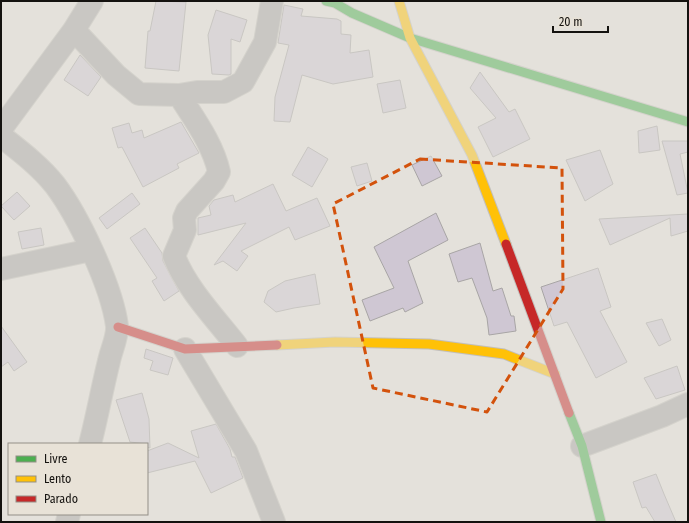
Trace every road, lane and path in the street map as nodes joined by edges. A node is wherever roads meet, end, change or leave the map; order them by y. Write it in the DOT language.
graph roads {
  1 [pos="92,1"];
  2 [pos="272,1"];
  3 [pos="326,1"];
  4 [pos="399,1"];
  5 [pos="74,30"];
  6 [pos="410,38"];
  7 [pos="179,95"];
  8 [pos="688,122"];
  9 [pos="1,129"];
  10 [pos="1,136"];
  11 [pos="91,250"];
  12 [pos="1,269"];
  13 [pos="118,327"];
  14 [pos="237,346"];
  15 [pos="185,349"];
  16 [pos="555,374"];
  17 [pos="688,404"];
  18 [pos="90,443"];
  19 [pos="582,446"];
  20 [pos="274,522"];
  21 [pos="602,522"];
  1 -- 5 [label="street"];
  2 -- 7 [label="street"];
  3 -- 6 [label="street"];
  4 -- 6 [label="street"];
  5 -- 7 [label="street"];
  5 -- 9 [label="street"];
  6 -- 8 [label="street"];
  6 -- 16 [label="street"];
  7 -- 14 [label="street"];
  10 -- 11 [label="street"];
  11 -- 12 [label="street"];
  11 -- 13 [label="street"];
  13 -- 15 [label="street"];
  13 -- 18 [label="street"];
  14 -- 15 [label="street"];
  14 -- 16 [label="street"];
  15 -- 20 [label="street"];
  16 -- 19 [label="street"];
  17 -- 19 [label="street"];
  19 -- 21 [label="street"];
}
